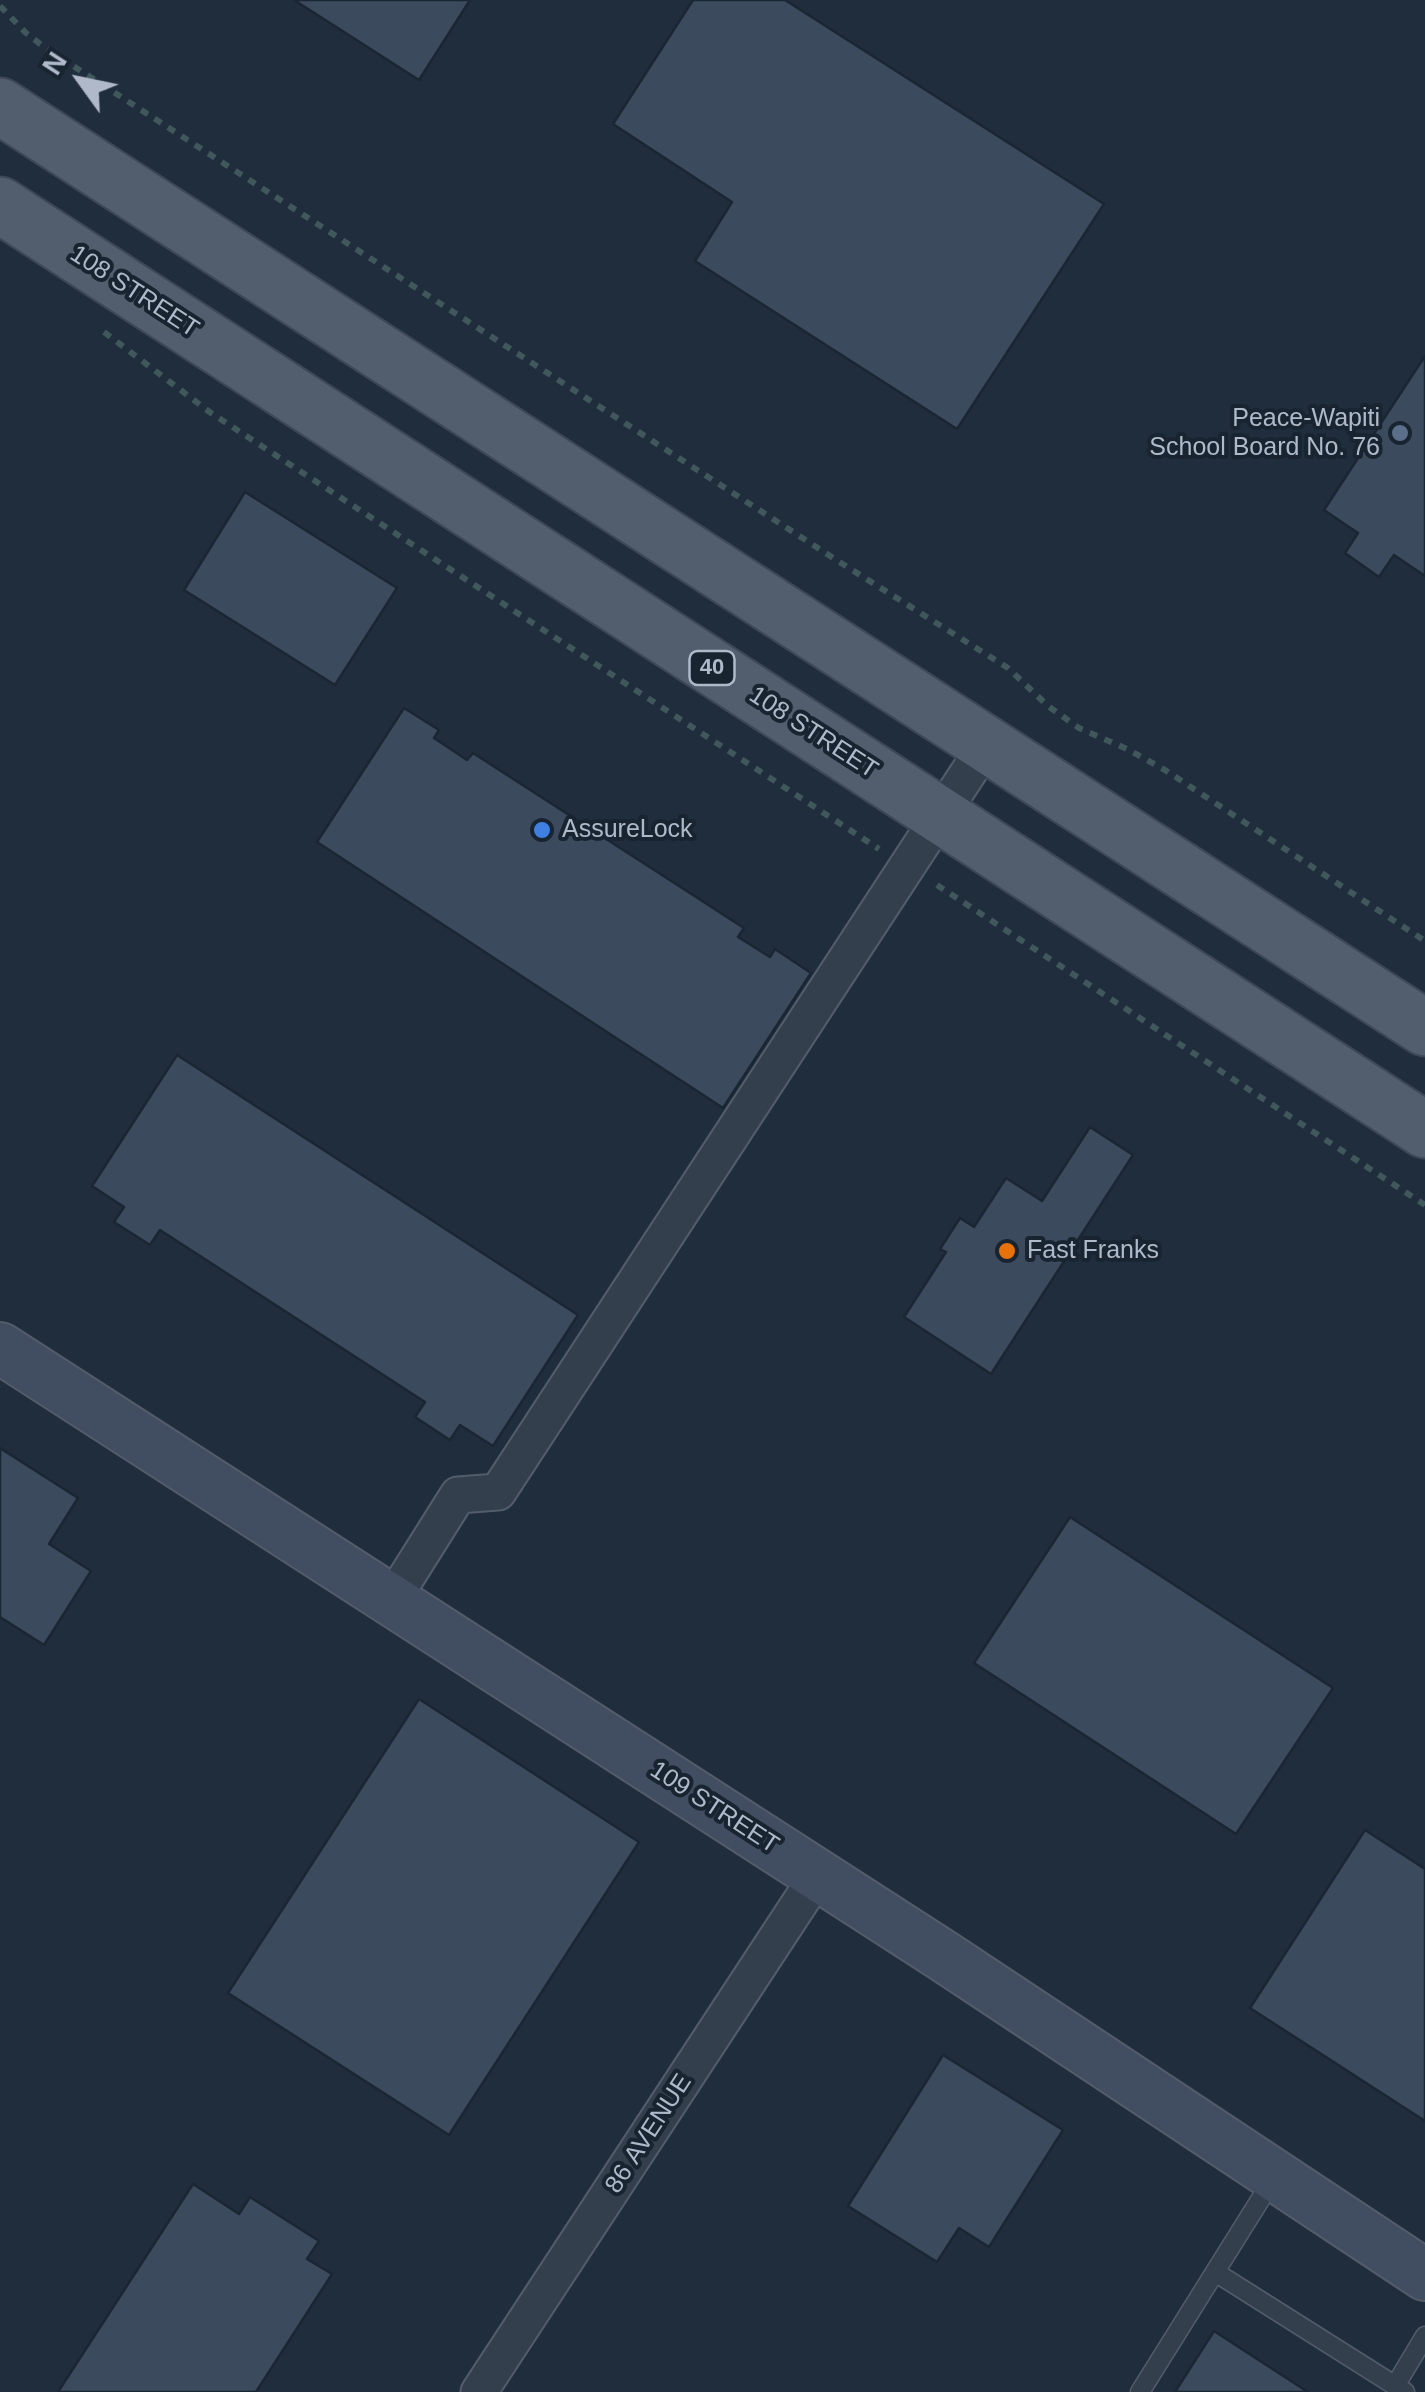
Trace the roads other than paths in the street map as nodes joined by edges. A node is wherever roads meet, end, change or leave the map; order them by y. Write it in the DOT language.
graph roads {
  1 [pos="0,106"];
  2 [pos="0,206"];
  3 [pos="987,744"];
  4 [pos="940,816"];
  5 [pos="1425,1028"];
  6 [pos="1425,1130"];
  7 [pos="0,1348"];
  8 [pos="392,1600"];
  9 [pos="818,1875"];
  10 [pos="1275,2176"];
  11 [pos="1215,2272"];
  12 [pos="1425,2275"];
  13 [pos="1425,2336"];
  14 [pos="1400,2389"];
  15 [pos="480,2392"];
  16 [pos="1140,2392"];
  1 -- 3 [label="main road"];
  2 -- 4 [label="main road, 108 STREET / 40"];
  3 -- 4 [label="street"];
  3 -- 5 [label="main road"];
  4 -- 6 [label="main road, 108 STREET / 40"];
  4 -- 8 [label="street"];
  7 -- 8 [label="street, 109 STREET"];
  8 -- 9 [label="street, 109 STREET"];
  9 -- 10 [label="street, 109 STREET"];
  9 -- 15 [label="street, 86 AVENUE"];
  10 -- 11 [label="lane"];
  10 -- 12 [label="street, 109 STREET"];
  11 -- 14 [label="lane"];
  11 -- 16 [label="lane"];
  13 -- 14 [label="lane"];
}
